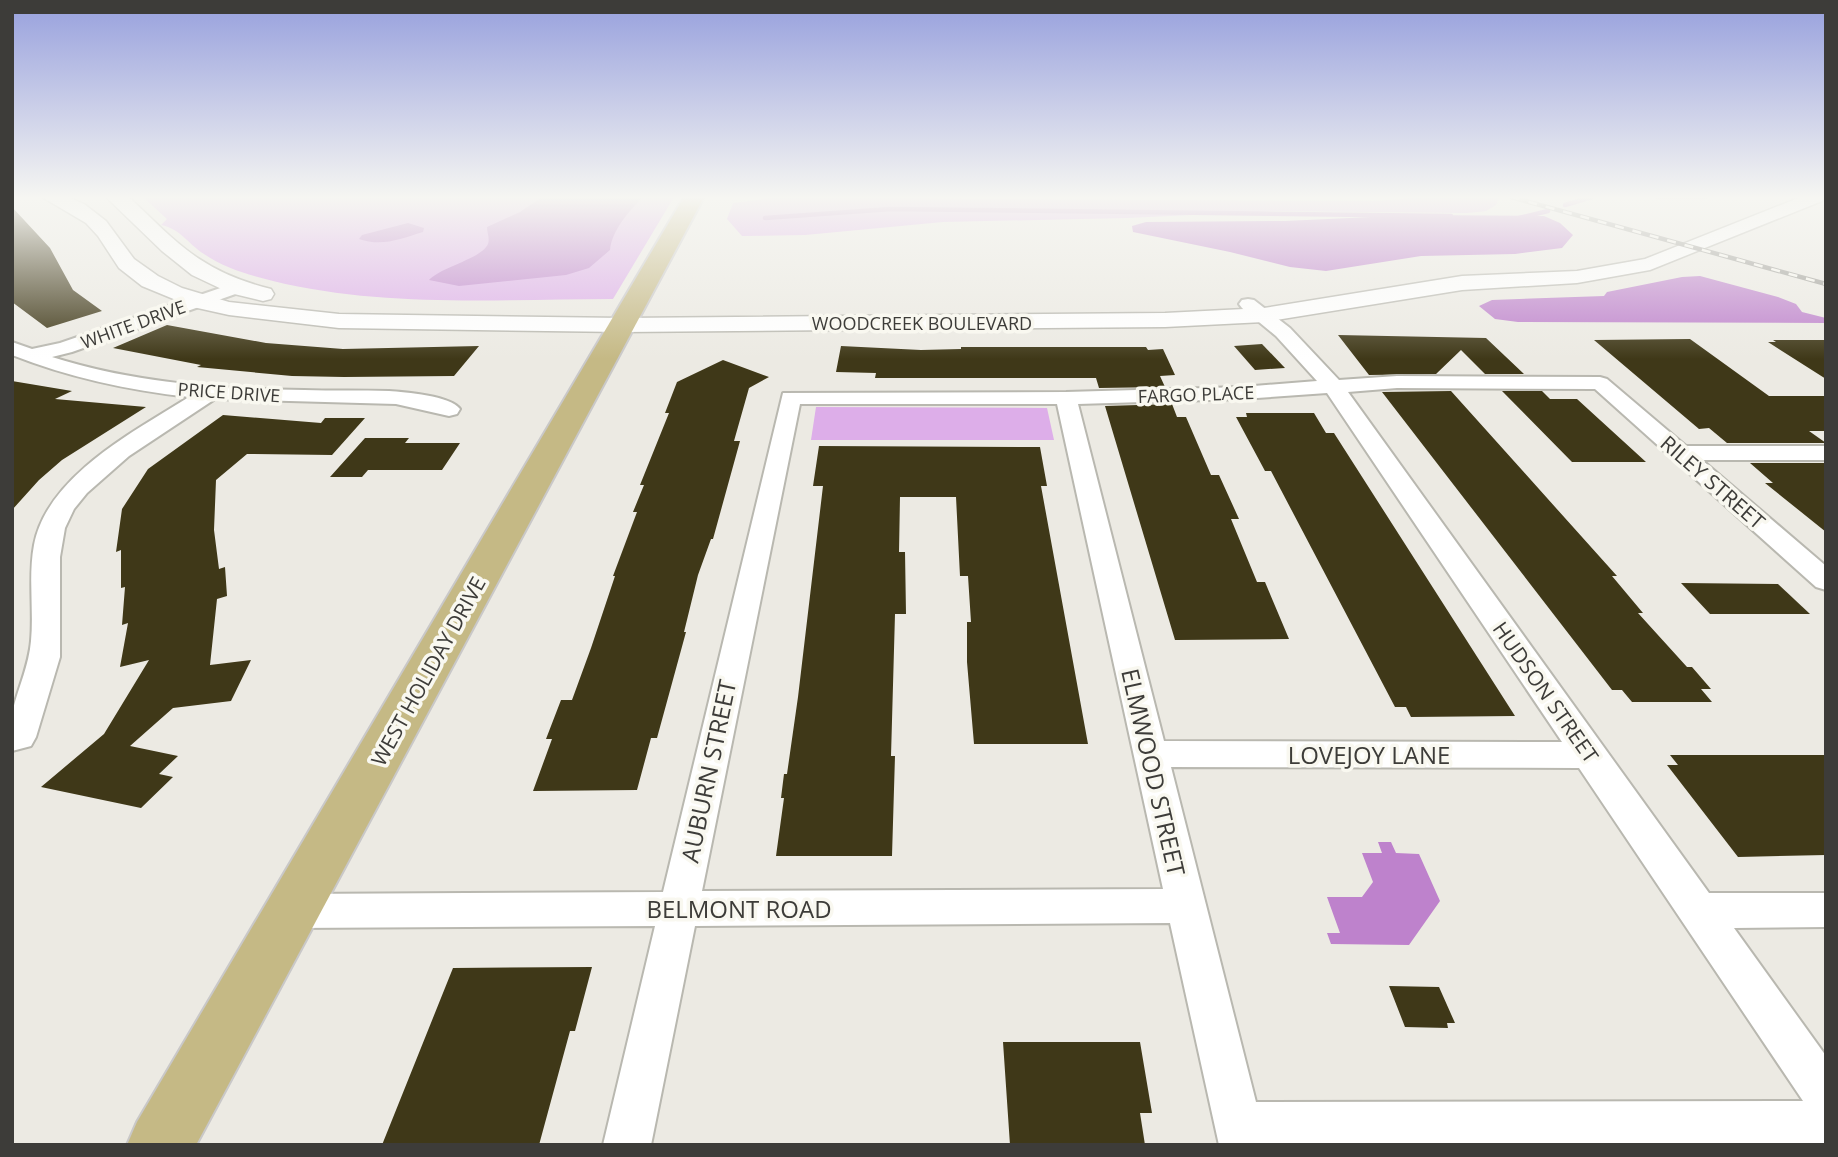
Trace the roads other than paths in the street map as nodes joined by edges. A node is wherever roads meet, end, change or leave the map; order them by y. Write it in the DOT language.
graph roads {
  1 [pos="125,251"];
  2 [pos="172,251"];
  3 [pos="664,251"];
  4 [pos="1632,251"];
  5 [pos="1682,251"];
  6 [pos="119,252"];
  7 [pos="227,285"];
  8 [pos="189,298"];
  9 [pos="1256,309"];
  10 [pos="628,317"];
  11 [pos="18,355"];
  12 [pos="1600,383"];
  13 [pos="1333,386"];
  14 [pos="212,392"];
  15 [pos="791,398"];
  16 [pos="1066,398"];
  17 [pos="449,408"];
  18 [pos="1679,453"];
  19 [pos="1826,453"];
  20 [pos="1826,581"];
  21 [pos="15,738"];
  22 [pos="1150,754"];
  23 [pos="1589,755"];
  24 [pos="1185,906"];
  25 [pos="678,908"];
  26 [pos="1826,910"];
  27 [pos="292,911"];
  28 [pos="1698,911"];
  29 [pos="1826,1095"];
  30 [pos="1826,1125"];
  31 [pos="1241,1135"];
  32 [pos="160,1145"];
  33 [pos="627,1145"];
  1 -- 6 [label="street"];
  2 -- 7 [label="street, WOODCREEK BOULEVARD"];
  3 -- 10 [label="main road, WEST HOLIDAY DRIVE"];
  4 -- 9 [label="street, WOODCREEK BOULEVARD"];
  5 -- 9 [label="street, WOODCREEK BOULEVARD"];
  6 -- 8 [label="street, WOODCREEK BOULEVARD"];
  7 -- 8 [label="street, WHITE DRIVE"];
  7 -- 10 [label="street, WOODCREEK BOULEVARD"];
  8 -- 10 [label="street, WOODCREEK BOULEVARD"];
  8 -- 11 [label="street, WHITE DRIVE"];
  9 -- 10 [label="street, WOODCREEK BOULEVARD"];
  9 -- 13 [label="street, HUDSON STREET"];
  10 -- 27 [label="main road, WEST HOLIDAY DRIVE"];
  11 -- 14 [label="street, PRICE DRIVE"];
  12 -- 13 [label="street, FARGO PLACE"];
  12 -- 18 [label="street, RILEY STREET"];
  13 -- 16 [label="street, FARGO PLACE"];
  13 -- 23 [label="street, HUDSON STREET"];
  14 -- 17 [label="street, PRICE DRIVE"];
  14 -- 21 [label="street"];
  15 -- 16 [label="street, FARGO PLACE"];
  15 -- 25 [label="street, AUBURN STREET"];
  16 -- 22 [label="street, ELMWOOD STREET"];
  18 -- 19 [label="street"];
  18 -- 20 [label="street, RILEY STREET"];
  22 -- 23 [label="street, LOVEJOY LANE"];
  22 -- 24 [label="street, ELMWOOD STREET"];
  23 -- 28 [label="street, HUDSON STREET"];
  24 -- 25 [label="street, BELMONT ROAD"];
  24 -- 31 [label="street, ELMWOOD STREET"];
  25 -- 27 [label="street, BELMONT ROAD"];
  25 -- 33 [label="street, AUBURN STREET"];
  26 -- 28 [label="street"];
  27 -- 32 [label="main road, WEST HOLIDAY DRIVE"];
  28 -- 29 [label="street, HUDSON STREET"];
  30 -- 31 [label="street"];
}
